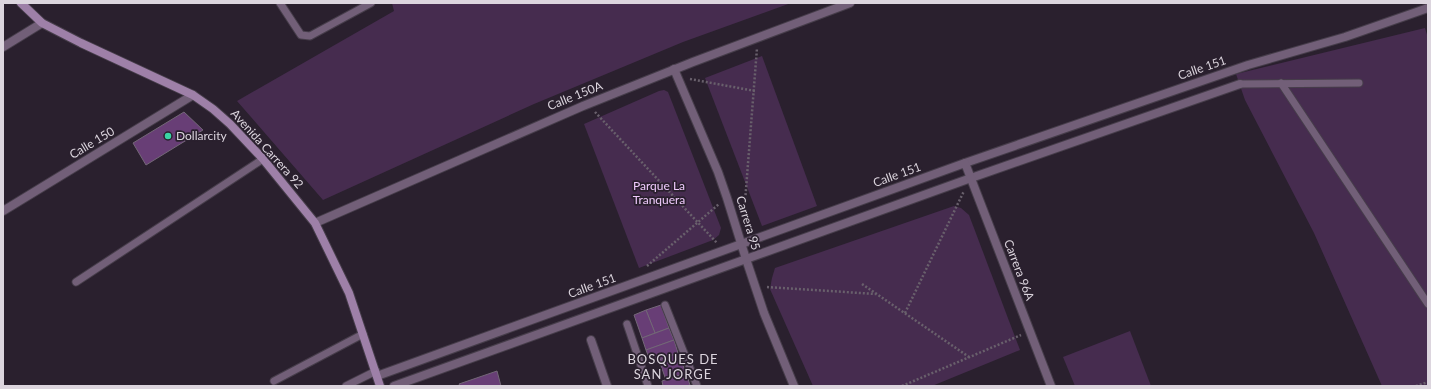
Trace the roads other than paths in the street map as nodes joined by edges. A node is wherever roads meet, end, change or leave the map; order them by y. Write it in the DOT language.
graph roads {
  1 [pos="22,3"];
  2 [pos="280,3"];
  3 [pos="371,3"];
  4 [pos="850,3"];
  5 [pos="1428,8"];
  6 [pos="42,23"];
  7 [pos="3,47"];
  8 [pos="676,73"];
  9 [pos="1359,82"];
  10 [pos="1281,83"];
  11 [pos="1240,84"];
  12 [pos="193,95"];
  13 [pos="263,160"];
  14 [pos="965,163"];
  15 [pos="971,178"];
  16 [pos="3,211"];
  17 [pos="315,222"];
  18 [pos="742,244"];
  19 [pos="746,259"];
  20 [pos="76,282"];
  21 [pos="1428,304"];
  22 [pos="665,305"];
  23 [pos="627,324"];
  24 [pos="363,334"];
  25 [pos="591,340"];
  26 [pos="377,374"];
  27 [pos="274,381"];
  28 [pos="346,386"];
  29 [pos="380,386"];
  30 [pos="394,386"];
  31 [pos="607,386"];
  32 [pos="648,386"];
  33 [pos="697,386"];
  34 [pos="794,386"];
  35 [pos="1051,386"];
  1 -- 6 [label="main road, Avenida Carrera 92"];
  2 -- 3 [label="lane"];
  4 -- 8 [label="street, Calle 150A"];
  5 -- 14 [label="street, Calle 151"];
  6 -- 7 [label="street"];
  6 -- 12 [label="main road, Avenida Carrera 92"];
  8 -- 17 [label="street, Calle 150A"];
  8 -- 18 [label="street, Carrera 95"];
  9 -- 10 [label="lane"];
  10 -- 11 [label="lane"];
  10 -- 21 [label="lane"];
  11 -- 15 [label="street"];
  12 -- 13 [label="main road, Avenida Carrera 92"];
  12 -- 16 [label="street, Calle 150"];
  13 -- 17 [label="main road, Avenida Carrera 92"];
  13 -- 20 [label="lane"];
  14 -- 15 [label="street, Carrera 96A"];
  14 -- 18 [label="street, Calle 151"];
  15 -- 19 [label="street"];
  15 -- 35 [label="street, Carrera 96A"];
  17 -- 24 [label="main road, Avenida Carrera 92"];
  18 -- 19 [label="street, Carrera 95"];
  18 -- 26 [label="street, Calle 151"];
  19 -- 30 [label="street"];
  19 -- 34 [label="street, Carrera 95"];
  22 -- 33 [label="lane"];
  23 -- 32 [label="lane"];
  24 -- 26 [label="main road, Avenida Carrera 92"];
  24 -- 27 [label="lane"];
  25 -- 31 [label="street"];
  26 -- 28 [label="lane"];
  26 -- 29 [label="main road, Avenida Carrera 92"];
}
